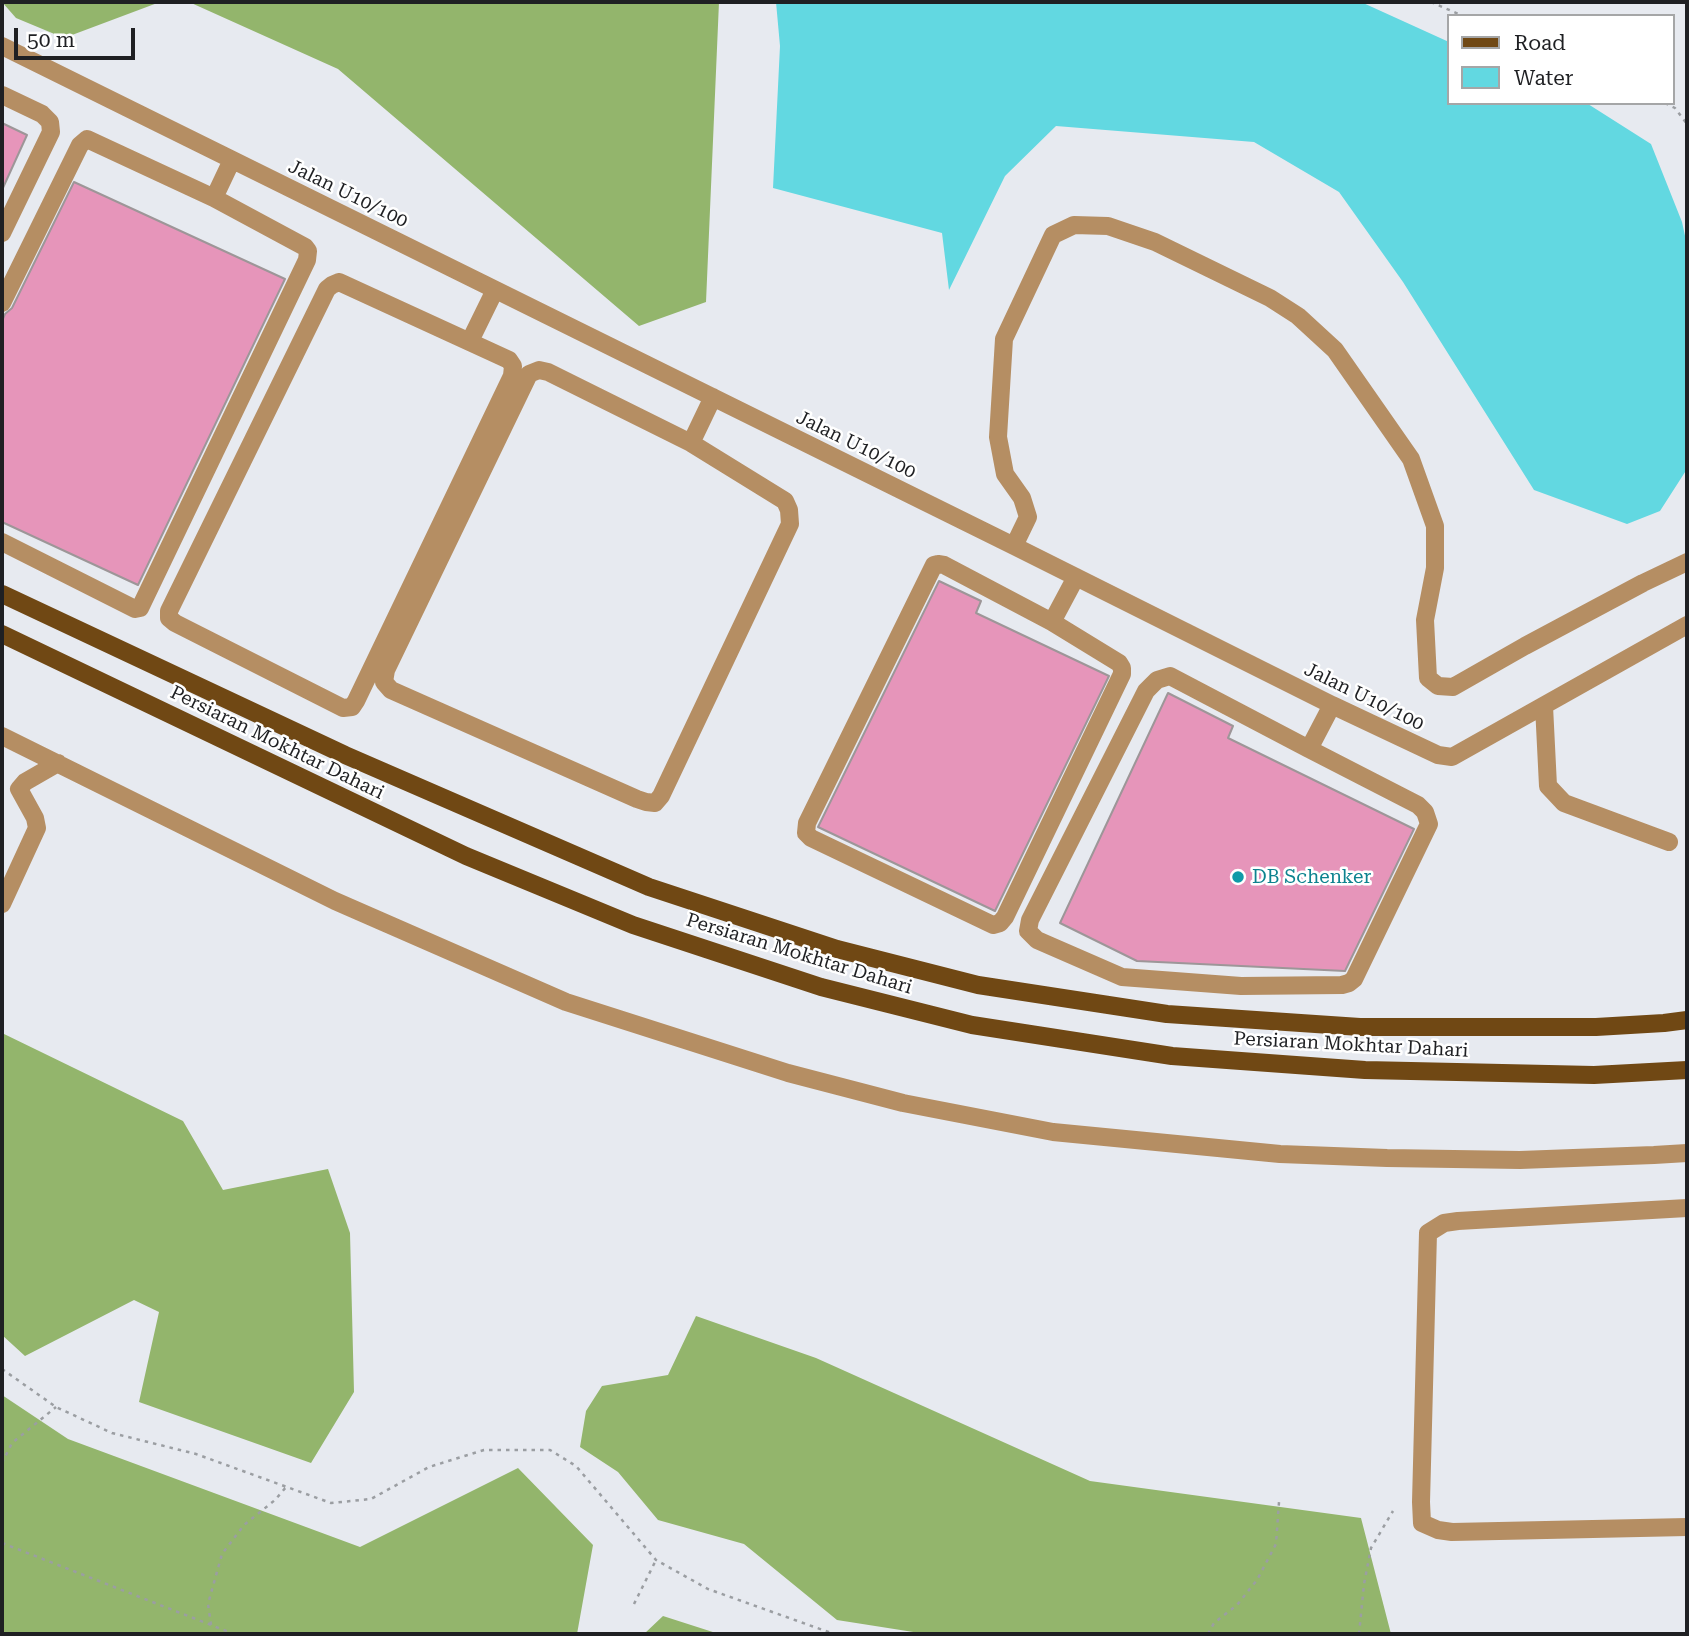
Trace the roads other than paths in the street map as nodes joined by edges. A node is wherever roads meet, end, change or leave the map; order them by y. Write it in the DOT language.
graph roads {
  1 [pos="4,53"];
  2 [pos="2,95"];
  3 [pos="232,160"];
  4 [pos="214,198"];
  5 [pos="2,233"];
  6 [pos="495,290"];
  7 [pos="2,303"];
  8 [pos="470,341"];
  9 [pos="713,397"];
  10 [pos="691,443"];
  11 [pos="2,542"];
  12 [pos="1014,546"];
  13 [pos="1687,562"];
  14 [pos="1076,577"];
  15 [pos="2,594"];
  16 [pos="1052,622"];
  17 [pos="1687,625"];
  18 [pos="2,634"];
  19 [pos="1332,705"];
  20 [pos="1544,706"];
  21 [pos="2,736"];
  22 [pos="1309,749"];
  23 [pos="58,764"];
  24 [pos="10,790"];
  25 [pos="1669,842"];
  26 [pos="2,904"];
  27 [pos="1687,1020"];
  28 [pos="1687,1070"];
  29 [pos="1687,1153"];
  30 [pos="1687,1208"];
  31 [pos="1687,1527"];
  1 -- 3 [label="street, Jalan U10/100"];
  2 -- 5 [label="street"];
  3 -- 4 [label="street"];
  3 -- 6 [label="street, Jalan U10/100"];
  4 -- 7 [label="street"];
  4 -- 11 [label="street"];
  6 -- 8 [label="street"];
  6 -- 9 [label="street, Jalan U10/100"];
  8 -- 8 [label="street"];
  9 -- 10 [label="street"];
  9 -- 12 [label="street, Jalan U10/100"];
  10 -- 10 [label="street"];
  12 -- 13 [label="street"];
  12 -- 14 [label="street, Jalan U10/100"];
  14 -- 16 [label="street"];
  14 -- 19 [label="street, Jalan U10/100"];
  15 -- 27 [label="main road, Persiaran Mokhtar Dahari"];
  16 -- 16 [label="street"];
  17 -- 20 [label="street, Jalan U10/100"];
  18 -- 28 [label="main road, Persiaran Mokhtar Dahari"];
  19 -- 20 [label="street, Jalan U10/100"];
  19 -- 22 [label="street"];
  20 -- 25 [label="street"];
  21 -- 23 [label="street"];
  22 -- 22 [label="street"];
  23 -- 24 [label="street"];
  23 -- 29 [label="street"];
  24 -- 26 [label="street"];
  30 -- 31 [label="street"];
}
